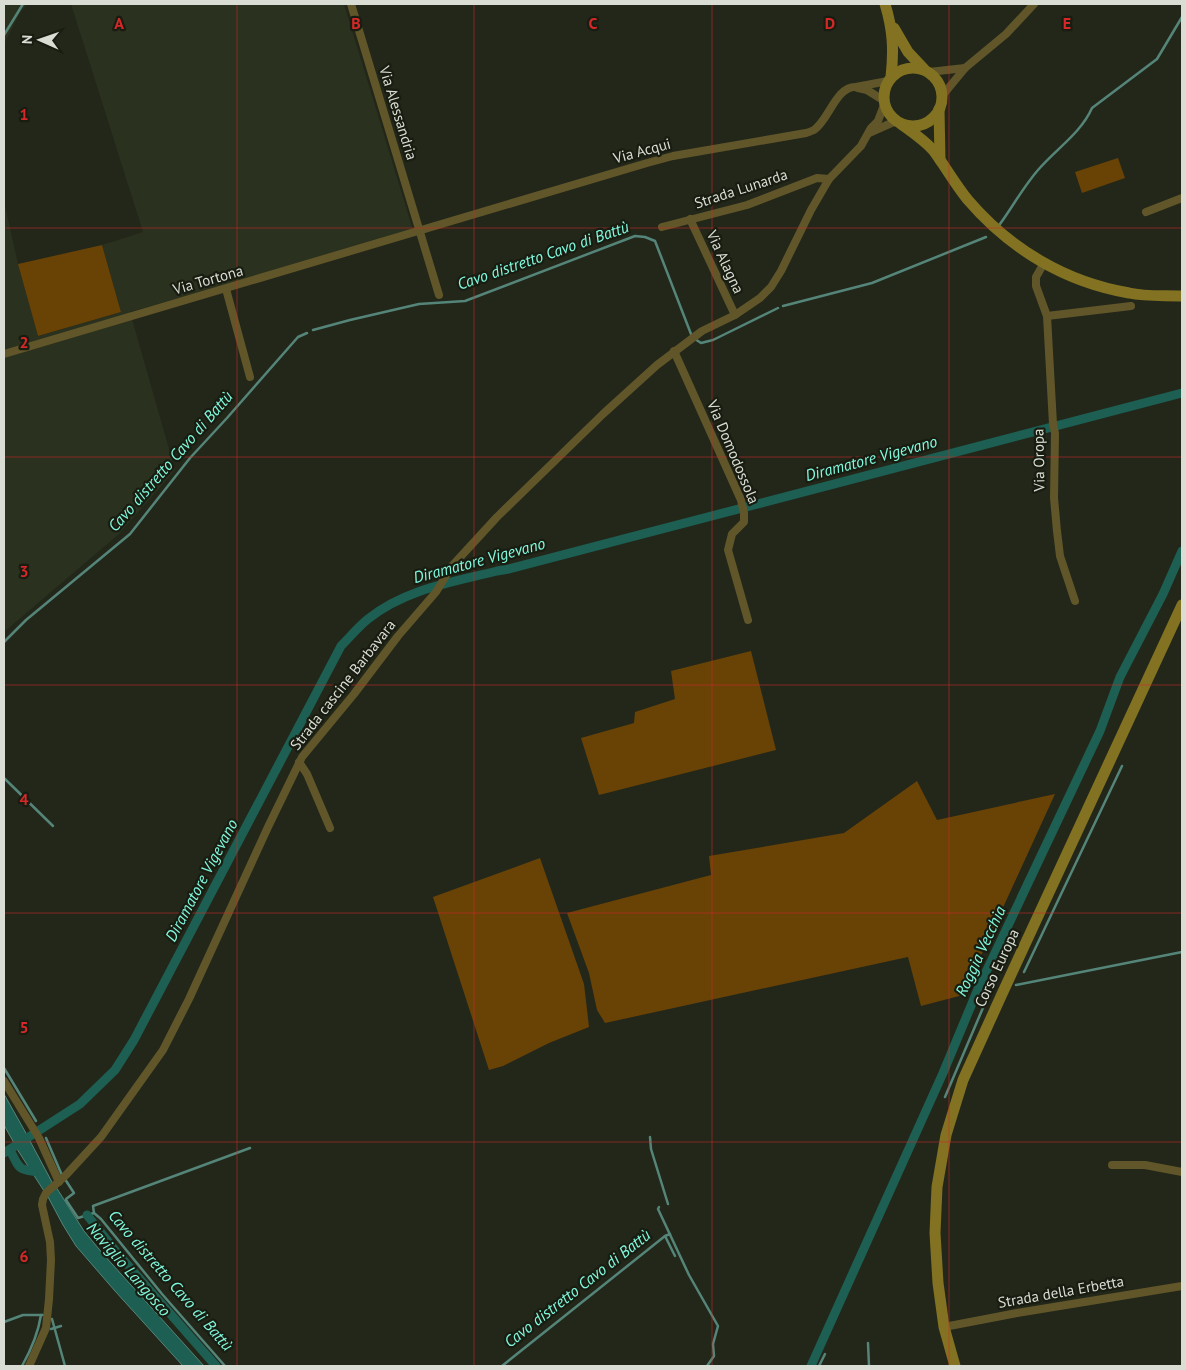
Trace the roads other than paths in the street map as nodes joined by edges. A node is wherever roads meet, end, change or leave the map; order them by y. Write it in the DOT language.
graph roads {
  1 [pos="351,4"];
  2 [pos="885,4"];
  3 [pos="1034,4"];
  4 [pos="890,19"];
  5 [pos="966,68"];
  6 [pos="927,71"];
  7 [pos="889,79"];
  8 [pos="856,87"];
  9 [pos="942,96"];
  10 [pos="884,102"];
  11 [pos="940,109"];
  12 [pos="898,122"];
  13 [pos="868,134"];
  14 [pos="940,160"];
  15 [pos="829,179"];
  16 [pos="1182,198"];
  17 [pos="1146,212"];
  18 [pos="690,220"];
  19 [pos="662,227"];
  20 [pos="419,230"];
  21 [pos="1044,263"];
  22 [pos="226,289"];
  23 [pos="439,295"];
  24 [pos="1180,295"];
  25 [pos="1131,306"];
  26 [pos="734,315"];
  27 [pos="1047,316"];
  28 [pos="674,352"];
  29 [pos="4,354"];
  30 [pos="250,377"];
  31 [pos="1075,601"];
  32 [pos="1182,604"];
  33 [pos="748,620"];
  34 [pos="299,762"];
  35 [pos="330,828"];
  36 [pos="4,1081"];
  37 [pos="1112,1165"];
  38 [pos="1182,1172"];
  39 [pos="61,1181"];
  40 [pos="1182,1286"];
  41 [pos="944,1327"];
  42 [pos="29,1366"];
  43 [pos="955,1366"];
  1 -- 20 [label="street, Via Alessandria"];
  2 -- 4 [label="main road"];
  3 -- 5 [label="street"];
  4 -- 6 [label="main road"];
  4 -- 7 [label="main road"];
  5 -- 6 [label="street"];
  5 -- 9 [label="street"];
  6 -- 7 [label="main road"];
  6 -- 9 [label="main road"];
  7 -- 8 [label="street, Via Acqui"];
  7 -- 10 [label="main road"];
  8 -- 10 [label="street"];
  8 -- 20 [label="street, Via Acqui"];
  9 -- 11 [label="main road"];
  10 -- 12 [label="main road"];
  10 -- 13 [label="street, Strada cascine Barbavara"];
  11 -- 12 [label="main road"];
  11 -- 14 [label="main road"];
  12 -- 13 [label="street, Strada cascine Barbavara"];
  12 -- 14 [label="main road"];
  13 -- 15 [label="street, Strada cascine Barbavara"];
  14 -- 21 [label="main road"];
  15 -- 18 [label="street, Strada Lunarda"];
  15 -- 26 [label="street, Strada cascine Barbavara"];
  16 -- 17 [label="street"];
  18 -- 19 [label="street, Strada Lunarda"];
  18 -- 26 [label="street, Via Alagna"];
  20 -- 22 [label="street, Via Tortona"];
  20 -- 23 [label="street, Via Alessandria"];
  21 -- 24 [label="main road"];
  21 -- 27 [label="street, Via Oropa"];
  22 -- 29 [label="street, Via Tortona"];
  22 -- 30 [label="street"];
  25 -- 27 [label="street"];
  26 -- 28 [label="street, Strada cascine Barbavara"];
  27 -- 31 [label="street, Via Oropa"];
  28 -- 33 [label="street, Via Domodossola"];
  28 -- 34 [label="street, Strada cascine Barbavara"];
  32 -- 41 [label="main road, Corso Europa"];
  34 -- 35 [label="street"];
  34 -- 39 [label="street, Strada cascine Barbavara"];
  36 -- 39 [label="street"];
  37 -- 38 [label="street"];
  39 -- 42 [label="street, Strada cascine Barbavara"];
  40 -- 41 [label="street, Strada della Erbetta"];
  41 -- 43 [label="main road, Corso Europa"];
}
